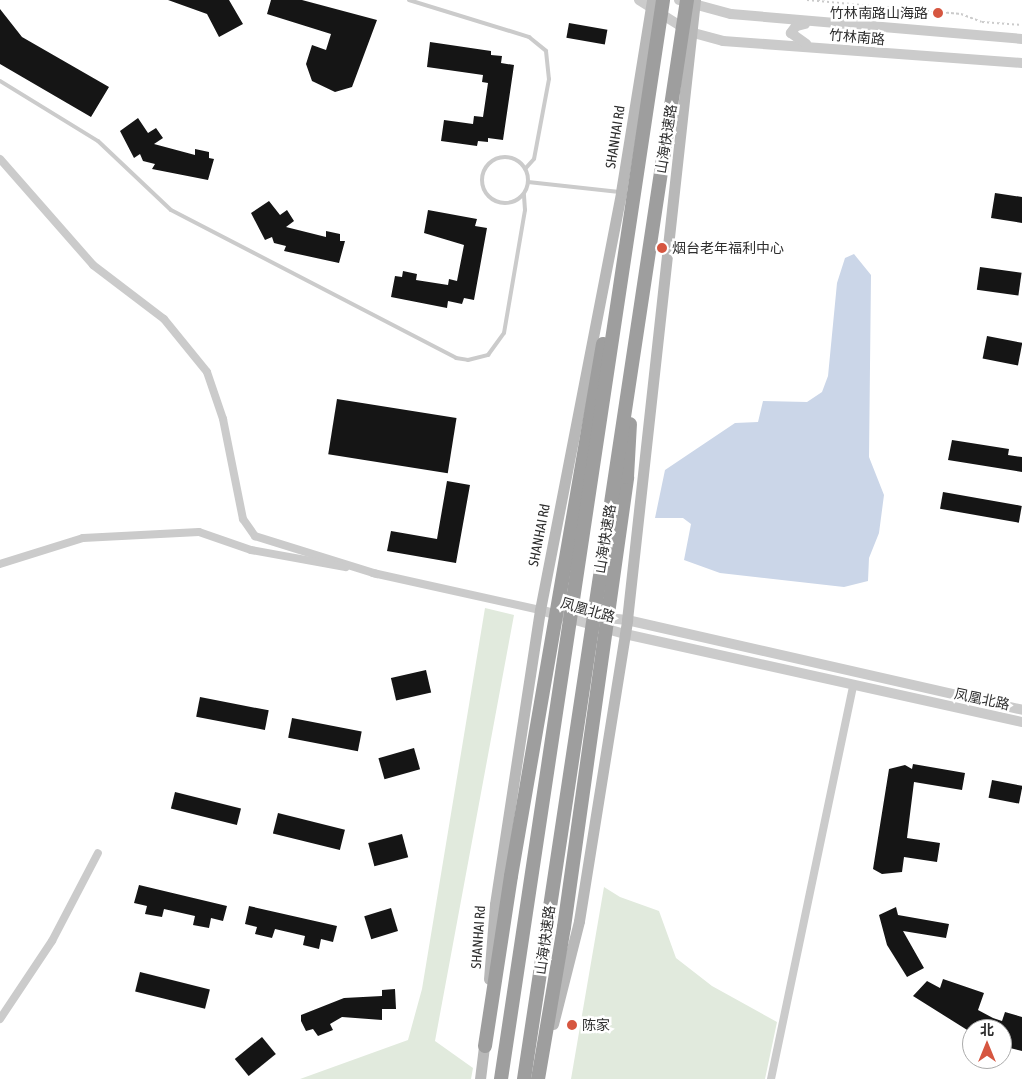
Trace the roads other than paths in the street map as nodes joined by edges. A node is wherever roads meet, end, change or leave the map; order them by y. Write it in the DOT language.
graph roads {
  1 [pos="409,0"];
  2 [pos="639,0"];
  3 [pos="678,0"];
  4 [pos="656,2"];
  5 [pos="692,2"];
  6 [pos="829,23"];
  7 [pos="690,32"];
  8 [pos="1022,39"];
  9 [pos="824,48"];
  10 [pos="1022,63"];
  11 [pos="0,81"];
  12 [pos="0,159"];
  13 [pos="526,169"];
  14 [pos="638,179"];
  15 [pos="528,182"];
  16 [pos="621,192"];
  17 [pos="524,194"];
  18 [pos="635,343"];
  19 [pos="0,564"];
  20 [pos="377,574"];
  21 [pos="540,610"];
  22 [pos="627,620"];
  23 [pos="625,634"];
  24 [pos="852,685"];
  25 [pos="1022,710"];
  26 [pos="1022,722"];
  27 [pos="98,853"];
  28 [pos="0,1019"];
  29 [pos="485,1046"];
  30 [pos="480,1079"];
  31 [pos="501,1079"];
  32 [pos="524,1079"];
  33 [pos="539,1079"];
  34 [pos="771,1079"];
  1 -- 13 [label="lane"];
  2 -- 4 [label="street, 竹林南路"];
  3 -- 5 [label="street, 竹林南路"];
  4 -- 7 [label="street, 竹林南路"];
  4 -- 14 [label="highway, 山海快速路, bridge"];
  4 -- 16 [label="main road, SHANHAI Rd"];
  5 -- 6 [label="street, 竹林南路"];
  5 -- 7 [label="main road"];
  5 -- 18 [label="highway, 山海快速路, bridge"];
  6 -- 8 [label="street, 竹林南路"];
  6 -- 9 [label="street"];
  7 -- 9 [label="street, 竹林南路"];
  7 -- 22 [label="main road"];
  9 -- 10 [label="street, 竹林南路"];
  11 -- 17 [label="lane"];
  12 -- 20 [label="street"];
  13 -- 15 [label="lane"];
  13 -- 17 [label="lane"];
  14 -- 29 [label="highway, bridge"];
  14 -- 31 [label="highway, 山海快速路, bridge"];
  15 -- 16 [label="lane"];
  15 -- 17 [label="lane"];
  16 -- 21 [label="main road, SHANHAI Rd"];
  18 -- 32 [label="highway, 山海快速路, bridge"];
  18 -- 33 [label="highway, bridge"];
  19 -- 20 [label="street"];
  20 -- 21 [label="street"];
  21 -- 22 [label="street, 凤凰北路"];
  21 -- 23 [label="street, 凤凰北路"];
  21 -- 29 [label="main road, SHANHAI Rd"];
  22 -- 23 [label="main road"];
  22 -- 25 [label="street, 凤凰北路"];
  23 -- 24 [label="street, 凤凰北路"];
  23 -- 33 [label="main road"];
  24 -- 26 [label="street, 凤凰北路"];
  24 -- 34 [label="street"];
  27 -- 28 [label="street"];
  29 -- 30 [label="main road, SHANHAI Rd"];
}
